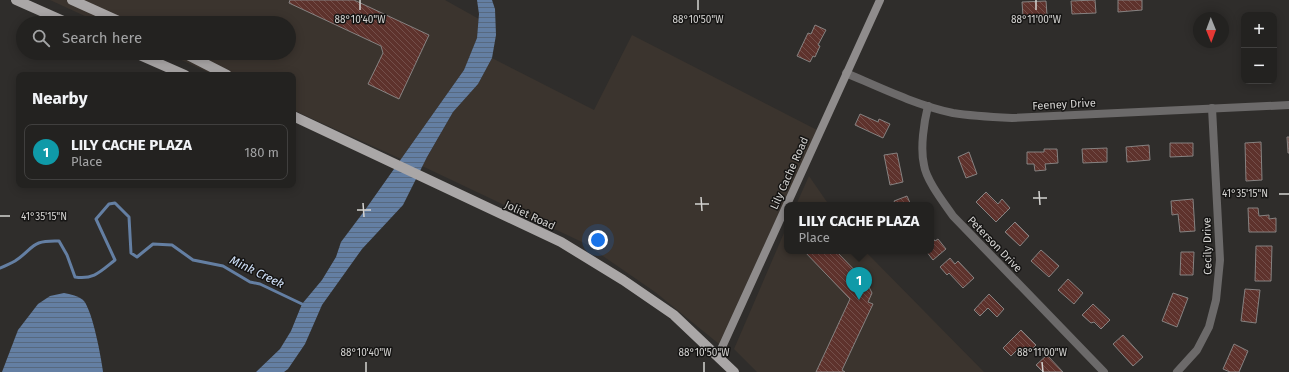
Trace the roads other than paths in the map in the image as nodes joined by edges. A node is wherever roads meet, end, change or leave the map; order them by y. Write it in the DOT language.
graph roads {
  1 [pos="16,0"];
  2 [pos="72,0"];
  3 [pos="880,0"];
  4 [pos="52,16"];
  5 [pos="107,16"];
  6 [pos="151,60"];
  7 [pos="198,60"];
  8 [pos="178,72"];
  9 [pos="221,72"];
  10 [pos="846,73"];
  11 [pos="1289,105"];
  12 [pos="928,106"];
  13 [pos="1212,108"];
  14 [pos="296,117"];
  15 [pos="788,202"];
  16 [pos="784,210"];
  17 [pos="718,356"];
  18 [pos="734,372"];
  19 [pos="1104,372"];
  20 [pos="1176,372"];
  1 -- 4 [label="main road"];
  2 -- 5 [label="main road"];
  3 -- 10 [label="street, Lily Cache Road"];
  6 -- 8 [label="main road"];
  7 -- 9 [label="main road"];
  10 -- 12 [label="street, Feeney Drive"];
  10 -- 15 [label="street, Lily Cache Road"];
  11 -- 13 [label="street, Feeney Drive"];
  12 -- 13 [label="street, Feeney Drive"];
  12 -- 19 [label="street, Peterson Drive"];
  13 -- 20 [label="street, Cecily Drive"];
  14 -- 17 [label="main road, Joliet Road"];
  16 -- 17 [label="street, Lily Cache Road"];
  17 -- 18 [label="main road, Joliet Road"];
}
